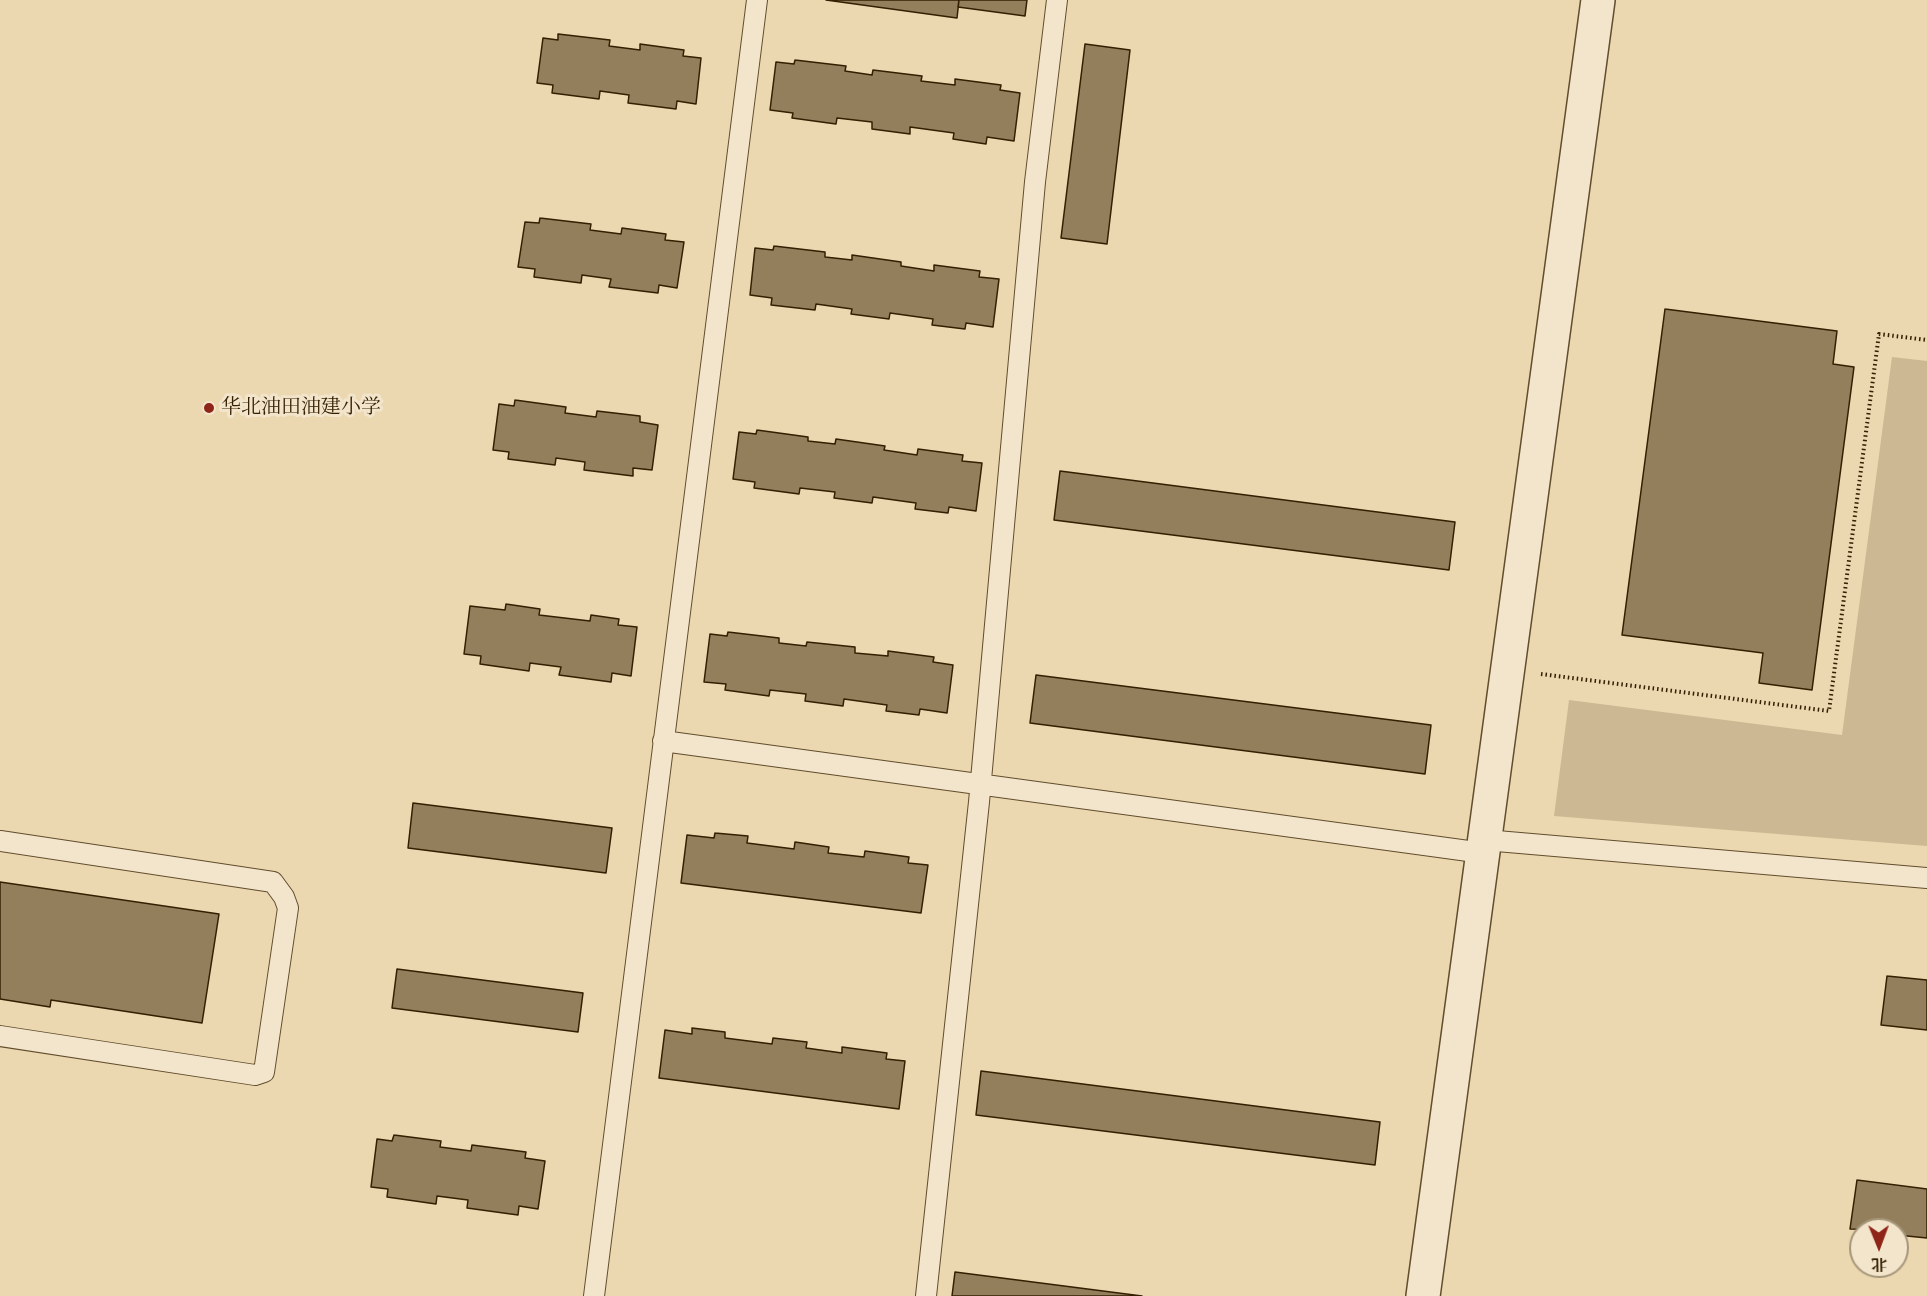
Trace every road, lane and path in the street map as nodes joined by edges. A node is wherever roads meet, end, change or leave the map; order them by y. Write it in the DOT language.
graph roads {
  1 [pos="757,0"];
  2 [pos="1057,0"];
  3 [pos="1598,0"];
  4 [pos="1927,340"];
  5 [pos="1508,669"];
  6 [pos="663,741"];
  7 [pos="981,785"];
  8 [pos="0,841"];
  9 [pos="1484,847"];
  10 [pos="1927,878"];
  11 [pos="0,1036"];
  12 [pos="594,1296"];
  13 [pos="926,1296"];
  14 [pos="1423,1296"];
  1 -- 6 [label="lane"];
  2 -- 7 [label="lane"];
  3 -- 5 [label="street"];
  4 -- 5 [label="path"];
  5 -- 9 [label="street"];
  6 -- 7 [label="lane"];
  6 -- 12 [label="lane"];
  7 -- 9 [label="lane"];
  7 -- 13 [label="lane"];
  8 -- 11 [label="lane"];
  9 -- 10 [label="lane"];
  9 -- 14 [label="street"];
}
